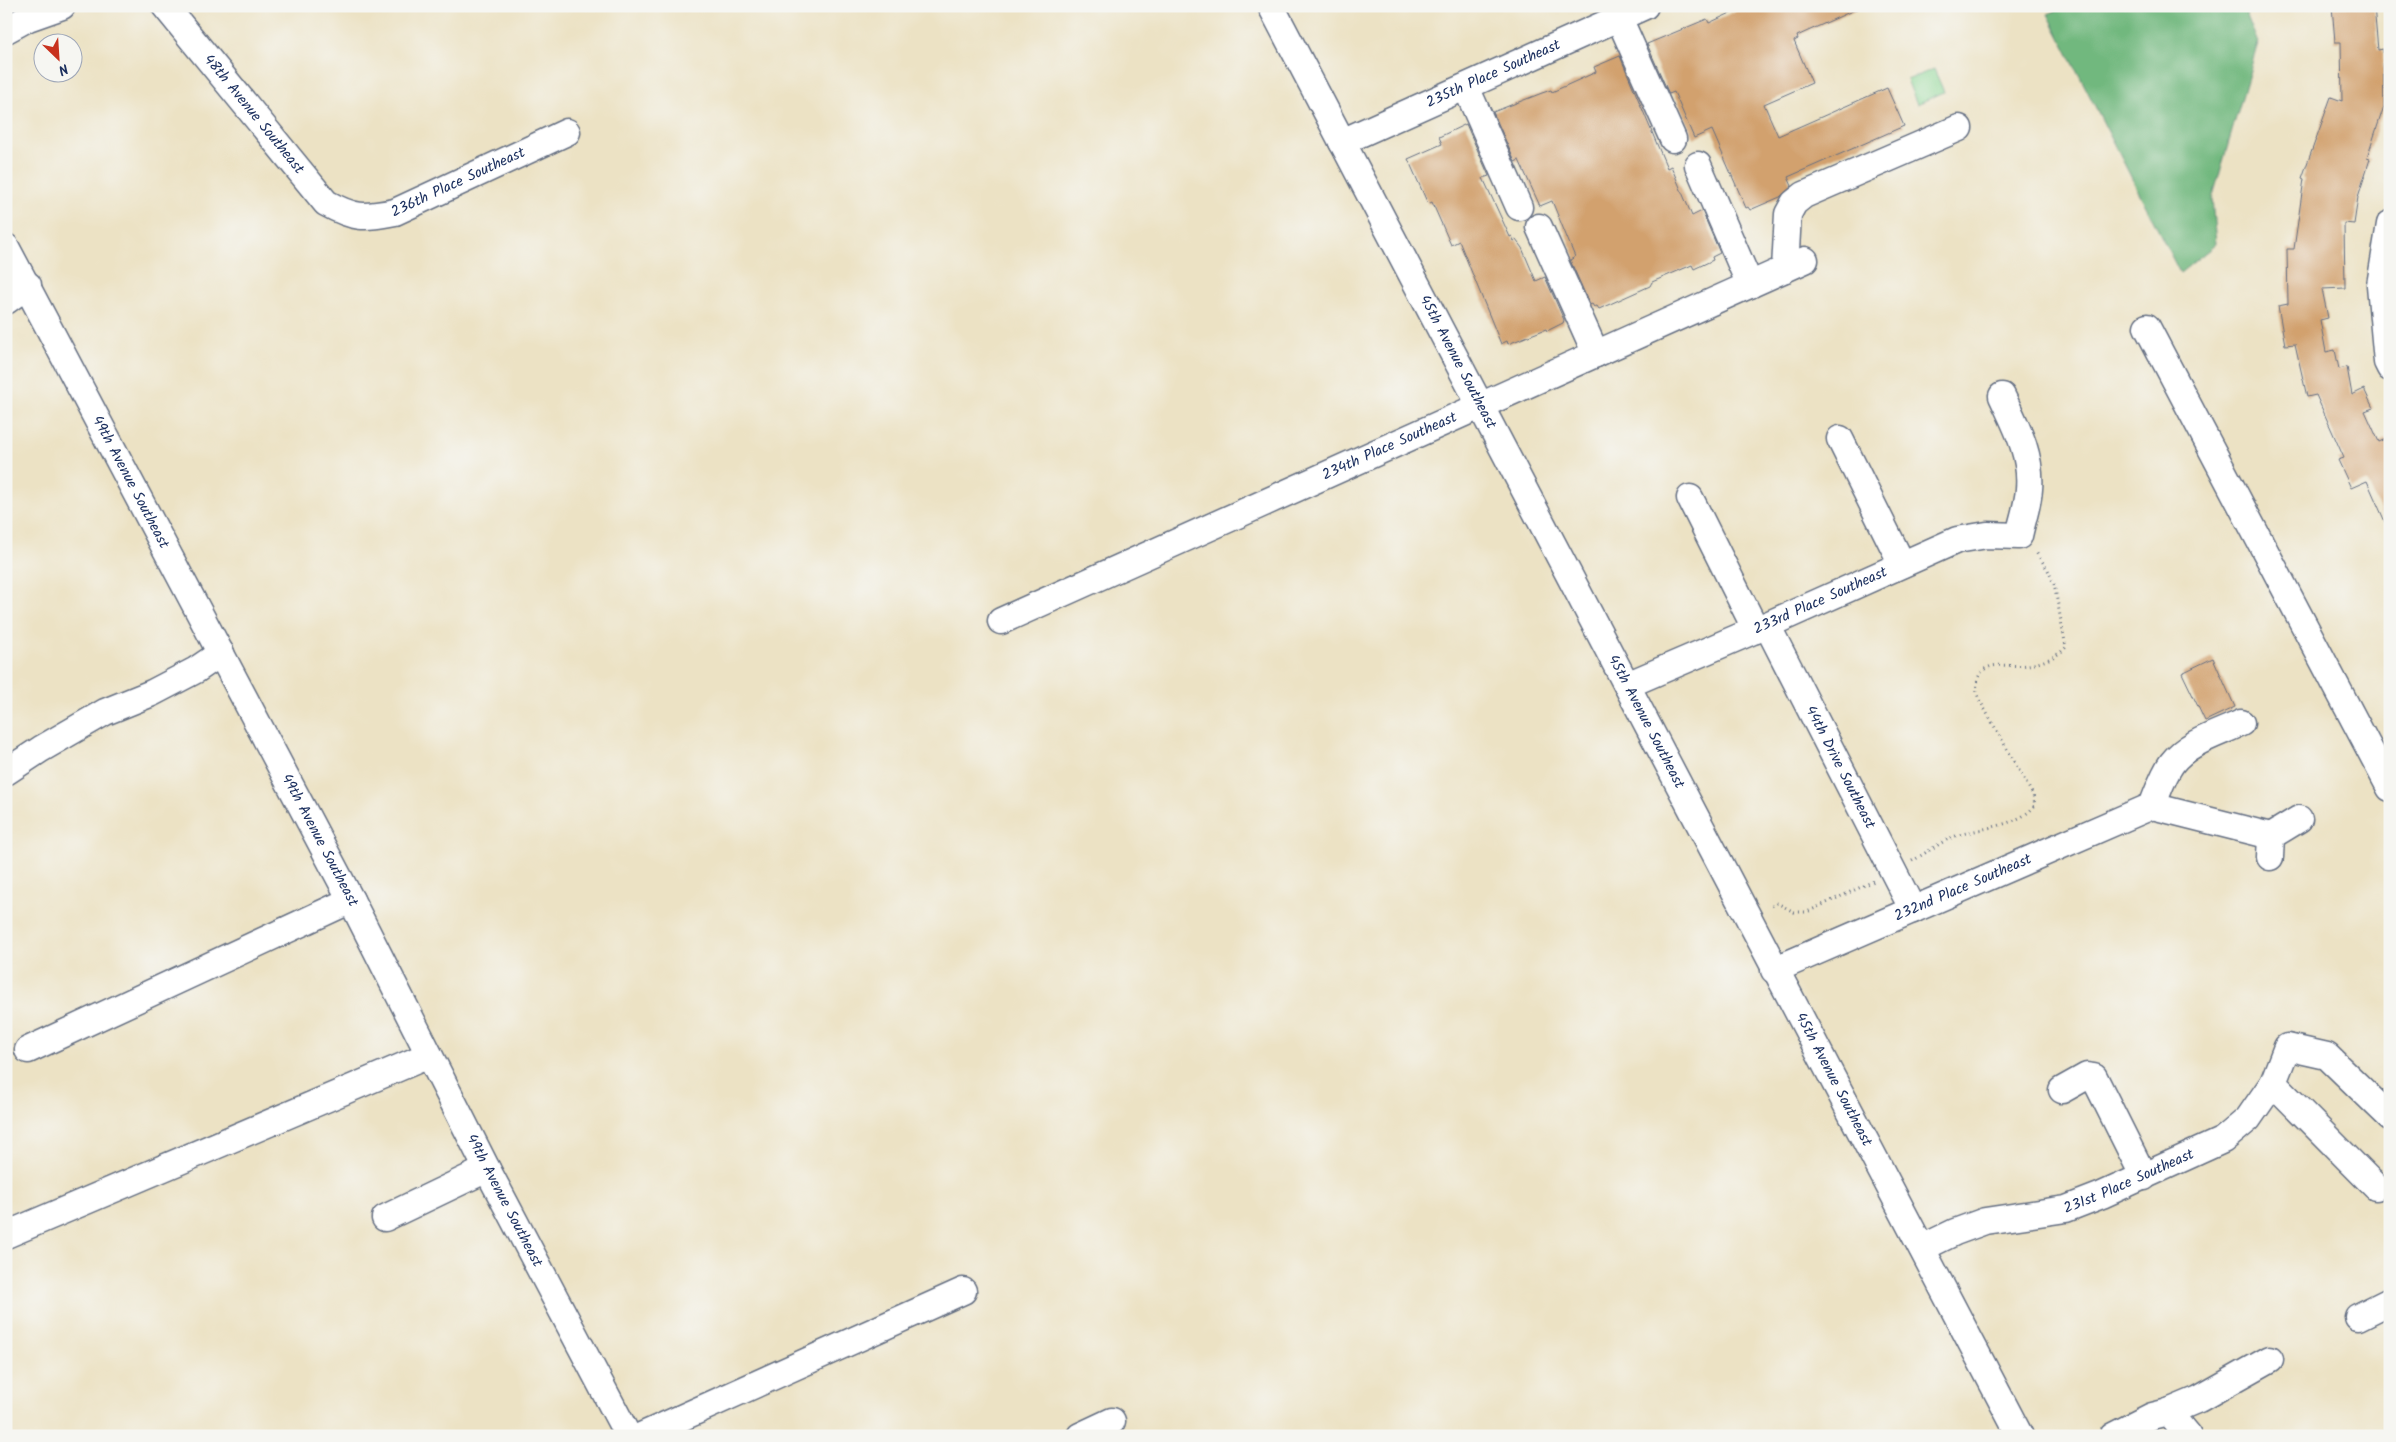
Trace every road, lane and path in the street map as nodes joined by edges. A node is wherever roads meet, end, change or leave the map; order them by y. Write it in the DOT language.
graph roads {
  1 [pos="62,6"];
  2 [pos="165,6"];
  3 [pos="1271,6"];
  4 [pos="1645,6"];
  5 [pos="1619,18"];
  6 [pos="6,30"];
  7 [pos="1466,86"];
  8 [pos="1959,128"];
  9 [pos="566,132"];
  10 [pos="1674,139"];
  11 [pos="1342,142"];
  12 [pos="1698,165"];
  13 [pos="1519,207"];
  14 [pos="348,214"];
  15 [pos="2390,224"];
  16 [pos="1539,227"];
  17 [pos="6,247"];
  18 [pos="1750,285"];
  19 [pos="28,286"];
  20 [pos="6,301"];
  21 [pos="2147,327"];
  22 [pos="1596,354"];
  23 [pos="2390,368"];
  24 [pos="2002,396"];
  25 [pos="1480,406"];
  26 [pos="1840,439"];
  27 [pos="1690,498"];
  28 [pos="2019,536"];
  29 [pos="1902,564"];
  30 [pos="1001,621"];
  31 [pos="1762,628"];
  32 [pos="221,653"];
  33 [pos="1627,685"];
  34 [pos="2241,723"];
  35 [pos="6,772"];
  36 [pos="2390,788"];
  37 [pos="2152,806"];
  38 [pos="2299,819"];
  39 [pos="1893,871"];
  40 [pos="351,900"];
  41 [pos="1772,906"];
  42 [pos="1913,910"];
  43 [pos="1774,970"];
  44 [pos="28,1050"];
  45 [pos="429,1055"];
  46 [pos="2273,1083"];
  47 [pos="2062,1090"];
  48 [pos="2387,1109"];
  49 [pos="487,1170"];
  50 [pos="2144,1177"];
  51 [pos="2376,1187"];
  52 [pos="385,1218"];
  53 [pos="6,1235"];
  54 [pos="1922,1248"];
  55 [pos="964,1291"];
  56 [pos="2390,1301"];
  57 [pos="2358,1317"];
  58 [pos="2270,1359"];
  59 [pos="2168,1412"];
  60 [pos="1112,1422"];
  61 [pos="628,1436"];
  62 [pos="641,1436"];
  63 [pos="1080,1436"];
  64 [pos="2020,1436"];
  65 [pos="2113,1436"];
  66 [pos="2188,1436"];
  1 -- 6 [label="street"];
  2 -- 14 [label="street, 48th Avenue Southeast"];
  3 -- 11 [label="street, 45th Avenue Southeast"];
  4 -- 5 [label="street, 235th Place Southeast"];
  5 -- 7 [label="street, 235th Place Southeast"];
  5 -- 10 [label="street"];
  7 -- 11 [label="street, 235th Place Southeast"];
  7 -- 13 [label="street"];
  8 -- 18 [label="street, 234th Place Southeast"];
  9 -- 14 [label="street, 236th Place Southeast"];
  11 -- 25 [label="street, 45th Avenue Southeast"];
  12 -- 18 [label="street"];
  15 -- 23 [label="street"];
  16 -- 22 [label="street"];
  17 -- 19 [label="street, 49th Avenue Southeast"];
  18 -- 22 [label="street, 234th Place Southeast"];
  19 -- 20 [label="street"];
  19 -- 32 [label="street, 49th Avenue Southeast"];
  21 -- 36 [label="street"];
  22 -- 25 [label="street, 234th Place Southeast"];
  24 -- 28 [label="street"];
  25 -- 30 [label="street, 234th Place Southeast"];
  25 -- 33 [label="street, 45th Avenue Southeast"];
  26 -- 29 [label="street"];
  27 -- 31 [label="street, 44th Drive Southeast"];
  28 -- 29 [label="street, 233rd Place Southeast"];
  28 -- 39 [label="path"];
  29 -- 31 [label="street, 233rd Place Southeast"];
  31 -- 33 [label="street, 233rd Place Southeast"];
  31 -- 39 [label="street, 44th Drive Southeast"];
  32 -- 35 [label="street"];
  32 -- 40 [label="street, 49th Avenue Southeast"];
  33 -- 43 [label="street, 45th Avenue Southeast"];
  34 -- 37 [label="street"];
  37 -- 38 [label="street"];
  37 -- 42 [label="street, 232nd Place Southeast"];
  39 -- 41 [label="path"];
  39 -- 42 [label="street, 44th Drive Southeast"];
  40 -- 44 [label="street"];
  40 -- 45 [label="street, 49th Avenue Southeast"];
  42 -- 43 [label="street, 232nd Place Southeast"];
  43 -- 54 [label="street, 45th Avenue Southeast"];
  45 -- 49 [label="street, 49th Avenue Southeast"];
  45 -- 53 [label="street"];
  46 -- 48 [label="street, 231st Place Southeast"];
  46 -- 50 [label="street, 231st Place Southeast"];
  46 -- 51 [label="street"];
  47 -- 50 [label="street"];
  49 -- 52 [label="street"];
  49 -- 61 [label="street, 49th Avenue Southeast"];
  50 -- 54 [label="street, 231st Place Southeast"];
  54 -- 64 [label="street, 45th Avenue Southeast"];
  55 -- 62 [label="street"];
  56 -- 57 [label="street"];
  58 -- 59 [label="street"];
  59 -- 65 [label="street"];
  59 -- 66 [label="street"];
  60 -- 63 [label="street"];
}
